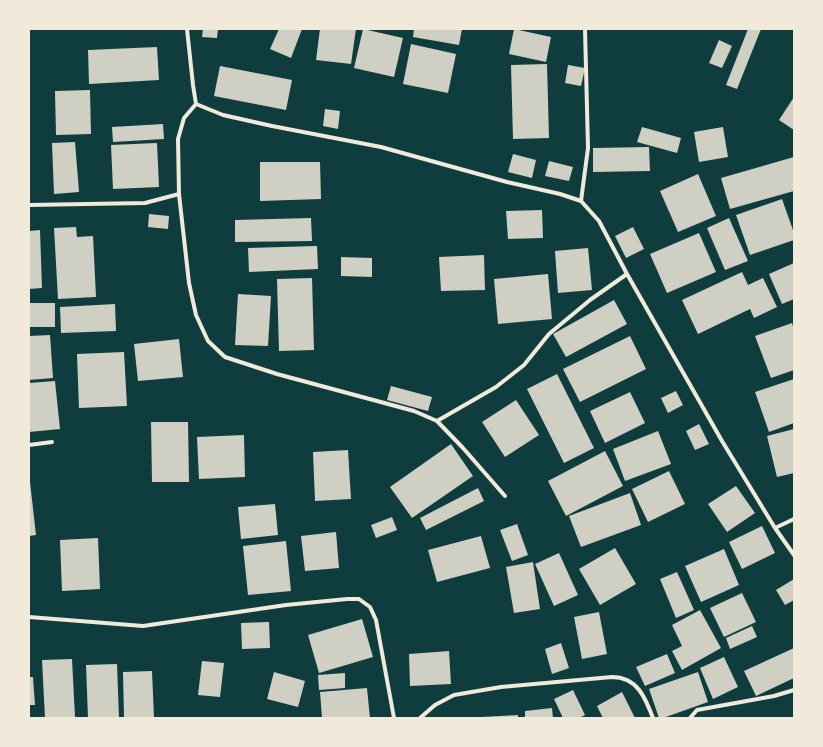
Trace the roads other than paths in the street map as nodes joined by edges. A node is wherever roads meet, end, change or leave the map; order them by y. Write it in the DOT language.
graph roads {
  1 [pos="187,29"];
  2 [pos="585,29"];
  3 [pos="196,104"];
  4 [pos="179,194"];
  5 [pos="581,201"];
  6 [pos="29,205"];
  7 [pos="626,274"];
  8 [pos="437,421"];
  9 [pos="52,442"];
  10 [pos="29,445"];
  11 [pos="505,496"];
  12 [pos="794,519"];
  13 [pos="775,528"];
  14 [pos="794,555"];
  15 [pos="29,617"];
  16 [pos="794,690"];
  17 [pos="394,718"];
  18 [pos="420,718"];
  19 [pos="653,718"];
  20 [pos="690,718"];
  1 -- 3 [label="street"];
  2 -- 5 [label="street"];
  3 -- 4 [label="street"];
  3 -- 5 [label="street"];
  4 -- 6 [label="street"];
  4 -- 8 [label="street"];
  5 -- 7 [label="street"];
  7 -- 8 [label="street"];
  7 -- 13 [label="street"];
  8 -- 11 [label="street"];
  9 -- 10 [label="street"];
  12 -- 13 [label="street"];
  13 -- 14 [label="street"];
  15 -- 17 [label="street"];
  16 -- 20 [label="street"];
  18 -- 19 [label="street"];
}
